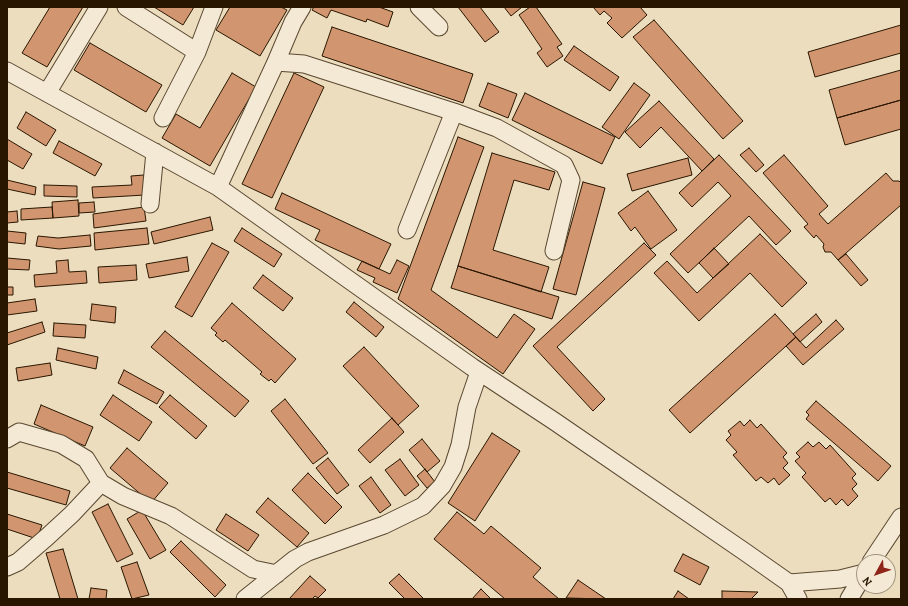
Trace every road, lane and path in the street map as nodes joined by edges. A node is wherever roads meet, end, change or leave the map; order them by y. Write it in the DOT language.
graph roads {
  1 [pos="99,7"];
  2 [pos="126,7"];
  3 [pos="214,7"];
  4 [pos="302,7"];
  5 [pos="419,7"];
  6 [pos="293,14"];
  7 [pos="439,27"];
  8 [pos="197,52"];
  9 [pos="276,62"];
  10 [pos="7,71"];
  11 [pos="47,93"];
  12 [pos="454,112"];
  13 [pos="163,118"];
  14 [pos="155,152"];
  15 [pos="218,187"];
  16 [pos="150,204"];
  17 [pos="407,230"];
  18 [pos="554,251"];
  19 [pos="479,372"];
  20 [pos="7,439"];
  21 [pos="101,483"];
  22 [pos="901,517"];
  23 [pos="876,554"];
  24 [pos="7,567"];
  25 [pos="277,574"];
  26 [pos="856,576"];
  27 [pos="789,583"];
  28 [pos="856,587"];
  29 [pos="245,599"];
  30 [pos="798,599"];
  31 [pos="849,599"];
  1 -- 11 [label="street"];
  2 -- 8 [label="street"];
  3 -- 8 [label="street"];
  4 -- 6 [label="street"];
  5 -- 7 [label="street"];
  6 -- 9 [label="street"];
  8 -- 13 [label="street"];
  9 -- 12 [label="street"];
  9 -- 15 [label="street"];
  10 -- 11 [label="street"];
  11 -- 14 [label="street"];
  12 -- 17 [label="street"];
  12 -- 18 [label="street"];
  14 -- 15 [label="street"];
  14 -- 16 [label="street"];
  15 -- 19 [label="street"];
  19 -- 25 [label="street"];
  19 -- 27 [label="street"];
  20 -- 21 [label="street"];
  21 -- 24 [label="street"];
  21 -- 25 [label="street"];
  22 -- 23 [label="street"];
  25 -- 29 [label="street"];
  26 -- 27 [label="street"];
  27 -- 30 [label="street"];
  28 -- 31 [label="street"];
}
